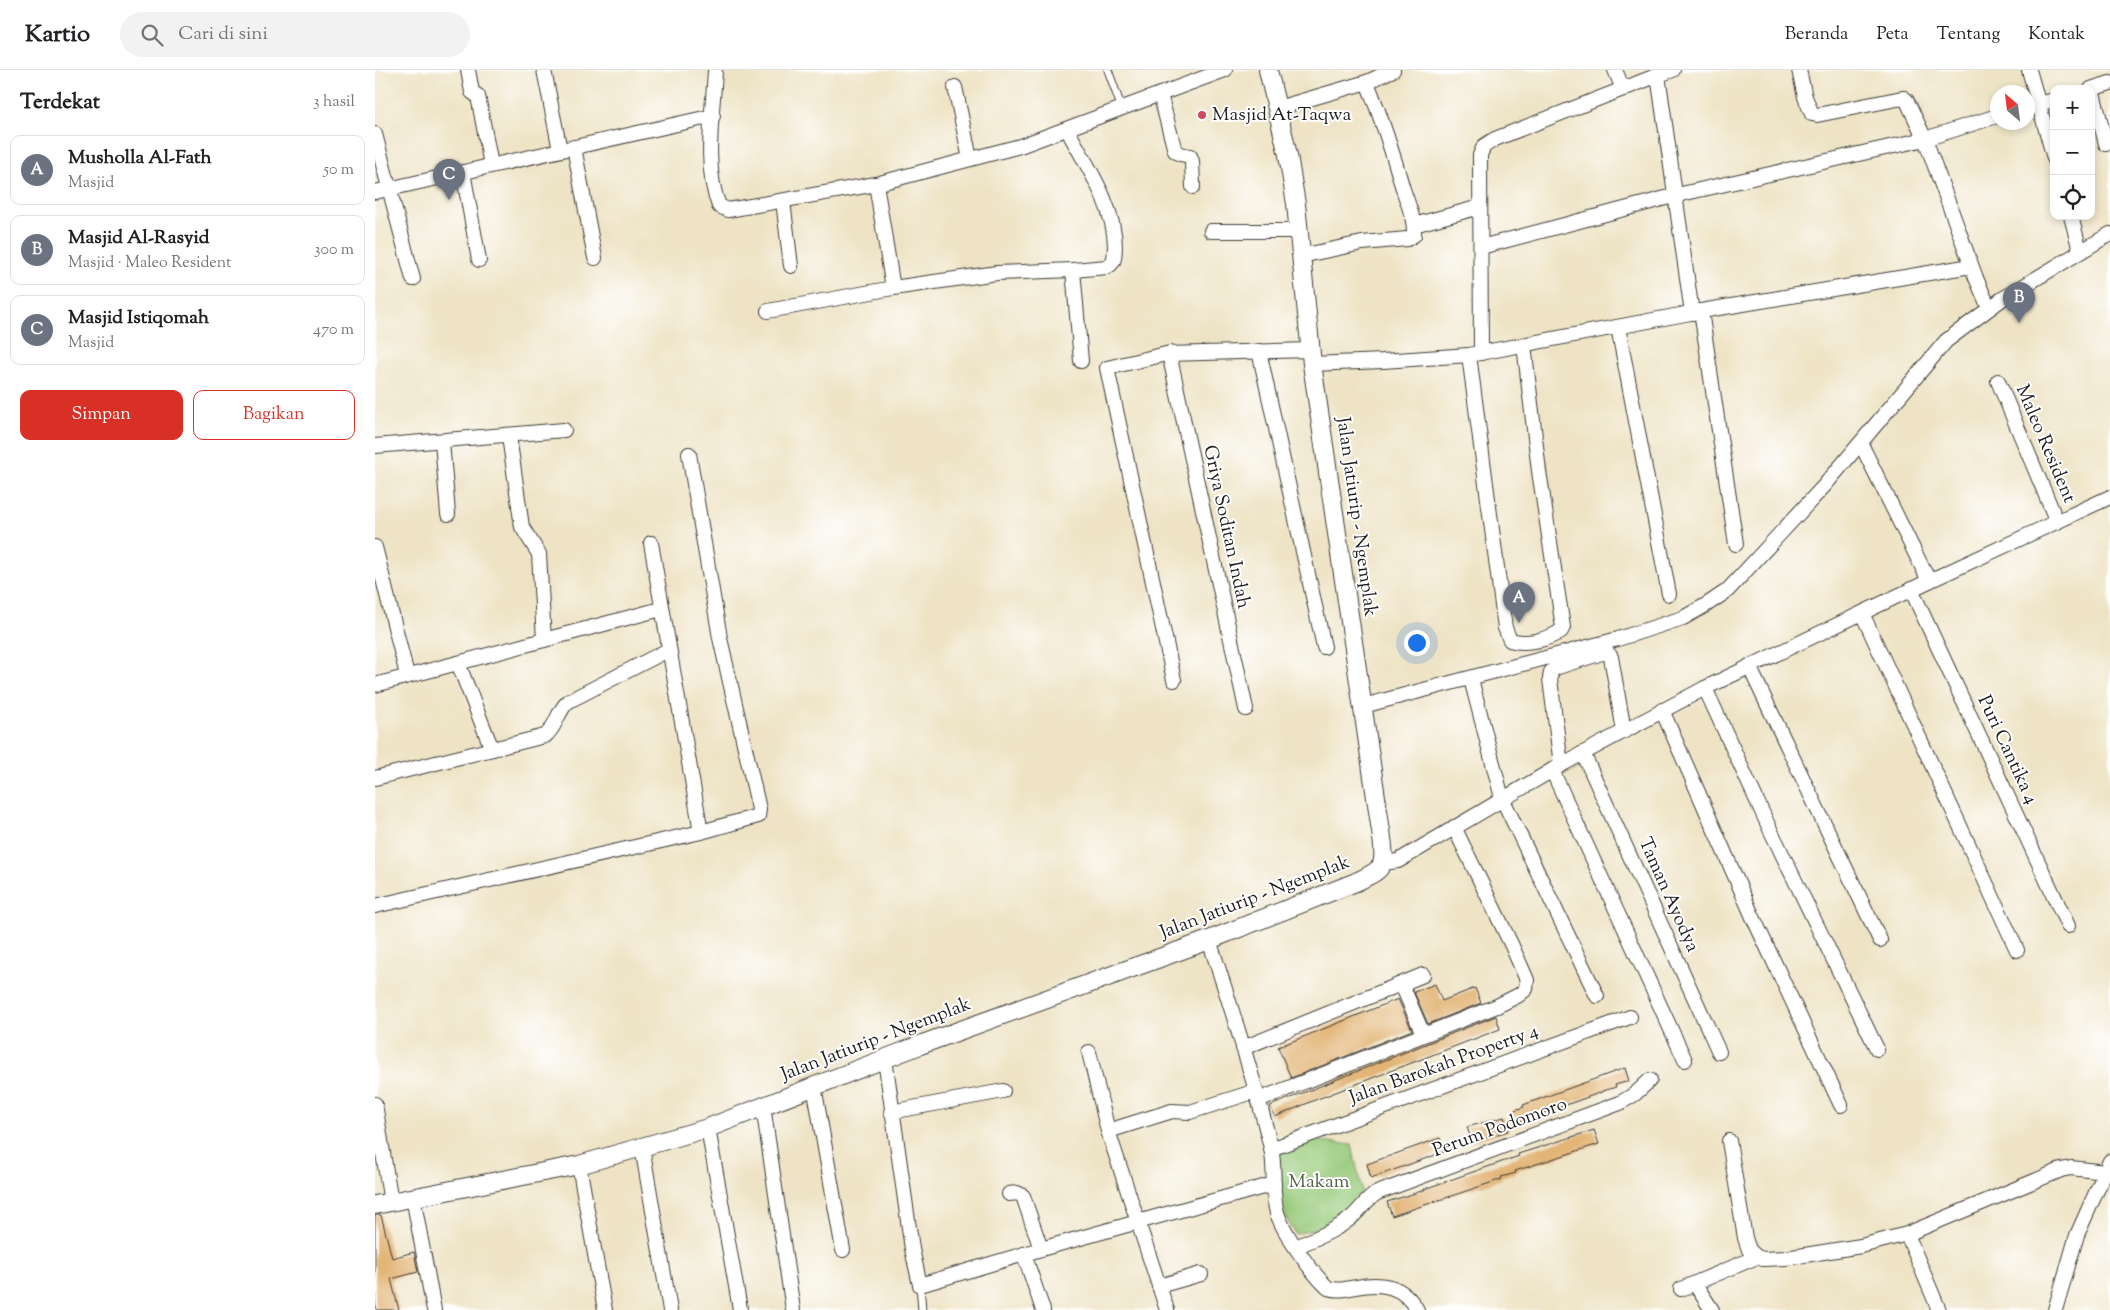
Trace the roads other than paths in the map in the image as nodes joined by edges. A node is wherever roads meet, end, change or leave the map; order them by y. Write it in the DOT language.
graph roads {
  1 [pos="468,70"];
  2 [pos="544,70"];
  3 [pos="715,70"];
  4 [pos="1108,70"];
  5 [pos="1225,70"];
  6 [pos="1268,70"];
  7 [pos="1615,70"];
  8 [pos="1673,70"];
  9 [pos="1799,70"];
  10 [pos="2029,70"];
  11 [pos="1385,71"];
  12 [pos="1658,75"];
  13 [pos="1367,82"];
  14 [pos="2110,83"];
  15 [pos="2031,85"];
  16 [pos="955,87"];
  17 [pos="2095,88"];
  18 [pos="1623,89"];
  19 [pos="1160,94"];
  20 [pos="2050,101"];
  21 [pos="2095,101"];
  22 [pos="2035,105"];
  23 [pos="1278,108"];
  24 [pos="1122,109"];
  25 [pos="2035,111"];
  26 [pos="713,116"];
  27 [pos="1990,118"];
  28 [pos="1067,129"];
  29 [pos="375,134"];
  30 [pos="1925,139"];
  31 [pos="2106,144"];
  32 [pos="574,147"];
  33 [pos="2050,148"];
  34 [pos="560,150"];
  35 [pos="970,160"];
  36 [pos="491,165"];
  37 [pos="463,172"];
  38 [pos="876,184"];
  39 [pos="1193,187"];
  40 [pos="390,189"];
  41 [pos="375,192"];
  42 [pos="1677,195"];
  43 [pos="783,201"];
  44 [pos="1480,208"];
  45 [pos="2072,220"];
  46 [pos="1414,225"];
  47 [pos="1211,231"];
  48 [pos="1299,231"];
  49 [pos="2110,234"];
  50 [pos="2079,245"];
  51 [pos="1481,247"];
  52 [pos="1301,256"];
  53 [pos="595,258"];
  54 [pos="479,260"];
  55 [pos="791,266"];
  56 [pos="1971,266"];
  57 [pos="1073,270"];
  58 [pos="413,279"];
  59 [pos="893,288"];
  60 [pos="1986,303"];
  61 [pos="768,311"];
  62 [pos="1697,312"];
  63 [pos="1618,327"];
  64 [pos="1523,345"];
  65 [pos="1259,350"];
  66 [pos="1169,353"];
  67 [pos="1475,354"];
  68 [pos="1312,357"];
  69 [pos="1081,361"];
  70 [pos="1998,381"];
  71 [pos="564,430"];
  72 [pos="509,436"];
  73 [pos="442,441"];
  74 [pos="1861,444"];
  75 [pos="375,446"];
  76 [pos="689,454"];
  77 [pos="2110,497"];
  78 [pos="448,514"];
  79 [pos="2057,522"];
  80 [pos="651,543"];
  81 [pos="1736,544"];
  82 [pos="375,547"];
  83 [pos="1929,581"];
  84 [pos="1911,589"];
  85 [pos="1669,594"];
  86 [pos="661,610"];
  87 [pos="1862,613"];
  88 [pos="545,640"];
  89 [pos="1324,647"];
  90 [pos="669,650"];
  91 [pos="458,663"];
  92 [pos="1749,666"];
  93 [pos="407,675"];
  94 [pos="1471,679"];
  95 [pos="1174,680"];
  96 [pos="375,685"];
  97 [pos="1705,688"];
  98 [pos="1361,695"];
  99 [pos="1246,709"];
  100 [pos="1662,710"];
  101 [pos="1624,731"];
  102 [pos="492,750"];
  103 [pos="1583,753"];
  104 [pos="1557,768"];
  105 [pos="375,778"];
  106 [pos="1502,798"];
  107 [pos="1454,827"];
  108 [pos="701,832"];
  109 [pos="1383,863"];
  110 [pos="375,906"];
  111 [pos="2068,926"];
  112 [pos="1209,940"];
  113 [pos="1880,940"];
  114 [pos="2017,950"];
  115 [pos="1423,975"];
  116 [pos="1402,985"];
  117 [pos="1597,996"];
  118 [pos="1630,1017"];
  119 [pos="1423,1034"];
  120 [pos="1243,1048"];
  121 [pos="1877,1049"];
  122 [pos="1089,1052"];
  123 [pos="1719,1052"];
  124 [pos="885,1059"];
  125 [pos="1685,1060"];
  126 [pos="1650,1080"];
  127 [pos="814,1086"];
  128 [pos="1003,1091"];
  129 [pos="1257,1096"];
  130 [pos="375,1104"];
  131 [pos="1841,1105"];
  132 [pos="763,1106"];
  133 [pos="891,1112"];
  134 [pos="708,1128"];
  135 [pos="1108,1131"];
  136 [pos="1729,1141"];
  137 [pos="642,1147"];
  138 [pos="1271,1149"];
  139 [pos="579,1165"];
  140 [pos="2108,1166"];
  141 [pos="1274,1184"];
  142 [pos="1009,1194"];
  143 [pos="413,1197"];
  144 [pos="383,1203"];
  145 [pos="1137,1223"];
  146 [pos="1907,1234"];
  147 [pos="1297,1247"];
  148 [pos="1041,1248"];
  149 [pos="843,1250"];
  150 [pos="1024,1254"];
  151 [pos="1757,1256"];
  152 [pos="1201,1274"];
  153 [pos="1695,1284"];
  154 [pos="921,1285"];
  155 [pos="1159,1286"];
  156 [pos="1681,1289"];
  157 [pos="740,1309"];
  158 [pos="434,1310"];
  159 [pos="605,1310"];
  160 [pos="670,1310"];
  161 [pos="793,1310"];
  162 [pos="922,1310"];
  163 [pos="1043,1310"];
  164 [pos="1167,1310"];
  165 [pos="1417,1310"];
  166 [pos="1712,1310"];
  167 [pos="1939,1310"];
  168 [pos="2055,1310"];
  1 -- 36 [label="street"];
  2 -- 34 [label="street"];
  3 -- 26 [label="street"];
  4 -- 24 [label="lane"];
  5 -- 19 [label="street"];
  6 -- 23 [label="street, Jalan Jatiurip - Ngemplak"];
  7 -- 18 [label="street"];
  8 -- 12 [label="street"];
  9 -- 30 [label="street"];
  10 -- 15 [label="street"];
  11 -- 13 [label="street"];
  12 -- 18 [label="street"];
  12 -- 42 [label="street"];
  13 -- 23 [label="street"];
  13 -- 46 [label="street"];
  14 -- 17 [label="street"];
  16 -- 35 [label="street"];
  18 -- 44 [label="street"];
  19 -- 24 [label="street"];
  19 -- 39 [label="street"];
  20 -- 22 [label="street"];
  21 -- 31 [label="street"];
  23 -- 48 [label="street, Jalan Jatiurip - Ngemplak"];
  24 -- 28 [label="street"];
  25 -- 33 [label="street"];
  26 -- 32 [label="street"];
  26 -- 43 [label="street"];
  27 -- 30 [label="street"];
  28 -- 35 [label="street"];
  28 -- 57 [label="street"];
  29 -- 40 [label="street"];
  30 -- 42 [label="street"];
  30 -- 56 [label="street"];
  32 -- 34 [label="street"];
  32 -- 53 [label="street"];
  34 -- 36 [label="street"];
  35 -- 38 [label="street"];
  36 -- 37 [label="street"];
  37 -- 40 [label="street"];
  37 -- 54 [label="street"];
  38 -- 43 [label="street"];
  38 -- 59 [label="street"];
  40 -- 41 [label="street"];
  40 -- 58 [label="street"];
  42 -- 51 [label="street"];
  42 -- 62 [label="street"];
  43 -- 55 [label="street"];
  44 -- 46 [label="street"];
  44 -- 51 [label="street"];
  45 -- 50 [label="street"];
  46 -- 52 [label="street"];
  47 -- 48 [label="street"];
  48 -- 52 [label="street, Jalan Jatiurip - Ngemplak"];
  49 -- 50 [label="street"];
  50 -- 60 [label="street"];
  51 -- 67 [label="street"];
  52 -- 68 [label="street, Jalan Jatiurip - Ngemplak"];
  56 -- 60 [label="street"];
  56 -- 62 [label="street"];
  57 -- 59 [label="street"];
  57 -- 69 [label="street"];
  59 -- 61 [label="street"];
  60 -- 74 [label="street"];
  62 -- 63 [label="street"];
  62 -- 81 [label="street"];
  63 -- 64 [label="street"];
  63 -- 85 [label="street"];
  64 -- 67 [label="street"];
  64 -- 67 [label="street"];
  65 -- 66 [label="street"];
  65 -- 68 [label="street"];
  65 -- 89 [label="street"];
  66 -- 95 [label="street"];
  66 -- 99 [label="street, Griya Soditan Indah"];
  67 -- 68 [label="street"];
  68 -- 98 [label="street, Jalan Jatiurip - Ngemplak"];
  70 -- 79 [label="street, Maleo Resident"];
  71 -- 72 [label="street"];
  72 -- 73 [label="street"];
  72 -- 88 [label="street"];
  73 -- 75 [label="street"];
  73 -- 78 [label="street"];
  74 -- 83 [label="street"];
  74 -- 94 [label="street"];
  76 -- 108 [label="street"];
  77 -- 79 [label="street"];
  79 -- 83 [label="street"];
  80 -- 86 [label="street"];
  82 -- 93 [label="street"];
  83 -- 84 [label="street"];
  84 -- 87 [label="street"];
  84 -- 111 [label="street, Puri Cantika 4"];
  86 -- 88 [label="street"];
  86 -- 90 [label="street"];
  87 -- 92 [label="street"];
  87 -- 114 [label="street"];
  88 -- 91 [label="street"];
  90 -- 102 [label="street"];
  90 -- 108 [label="street"];
  91 -- 93 [label="street"];
  91 -- 102 [label="street"];
  92 -- 97 [label="street"];
  92 -- 113 [label="street"];
  93 -- 96 [label="street"];
  94 -- 98 [label="street"];
  94 -- 106 [label="street"];
  97 -- 100 [label="street"];
  97 -- 121 [label="street"];
  98 -- 109 [label="street, Jalan Jatiurip - Ngemplak"];
  100 -- 101 [label="street"];
  100 -- 131 [label="street"];
  101 -- 103 [label="street"];
  101 -- 104 [label="street"];
  102 -- 105 [label="street"];
  103 -- 104 [label="street"];
  103 -- 123 [label="street, Taman Ayodya"];
  104 -- 106 [label="street"];
  104 -- 125 [label="street"];
  106 -- 107 [label="street"];
  106 -- 117 [label="street"];
  107 -- 109 [label="street"];
  107 -- 119 [label="street"];
  108 -- 110 [label="street"];
  109 -- 112 [label="street, Jalan Jatiurip - Ngemplak"];
  112 -- 120 [label="street"];
  112 -- 124 [label="street, Jalan Jatiurip - Ngemplak"];
  115 -- 116 [label="street"];
  116 -- 119 [label="street"];
  116 -- 120 [label="street"];
  118 -- 138 [label="street, Jalan Barokah Property 4"];
  119 -- 129 [label="street"];
  120 -- 129 [label="street"];
  122 -- 135 [label="street"];
  124 -- 127 [label="street, Jalan Jatiurip - Ngemplak"];
  124 -- 133 [label="street"];
  126 -- 147 [label="street, Perum Podomoro"];
  127 -- 132 [label="street, Jalan Jatiurip - Ngemplak"];
  127 -- 149 [label="street"];
  128 -- 133 [label="street"];
  129 -- 135 [label="street"];
  129 -- 138 [label="street"];
  130 -- 144 [label="street"];
  132 -- 134 [label="street, Jalan Jatiurip - Ngemplak"];
  132 -- 161 [label="street"];
  133 -- 154 [label="street"];
  134 -- 137 [label="street, Jalan Jatiurip - Ngemplak"];
  134 -- 157 [label="street"];
  135 -- 145 [label="street"];
  136 -- 151 [label="street"];
  137 -- 139 [label="street, Jalan Jatiurip - Ngemplak"];
  137 -- 160 [label="street"];
  138 -- 141 [label="street"];
  139 -- 143 [label="street, Jalan Jatiurip - Ngemplak"];
  139 -- 159 [label="street"];
  140 -- 146 [label="street"];
  140 -- 168 [label="street"];
  141 -- 145 [label="street"];
  141 -- 147 [label="street"];
  142 -- 148 [label="street"];
  143 -- 144 [label="street, Jalan Jatiurip - Ngemplak"];
  143 -- 158 [label="street"];
  145 -- 148 [label="street"];
  145 -- 155 [label="street"];
  146 -- 151 [label="street"];
  146 -- 167 [label="street"];
  147 -- 165 [label="street"];
  148 -- 150 [label="street"];
  150 -- 154 [label="street"];
  150 -- 163 [label="street"];
  151 -- 153 [label="street"];
  152 -- 155 [label="street"];
  153 -- 156 [label="street"];
  153 -- 166 [label="street"];
  154 -- 162 [label="lane"];
  155 -- 164 [label="street"];
}
